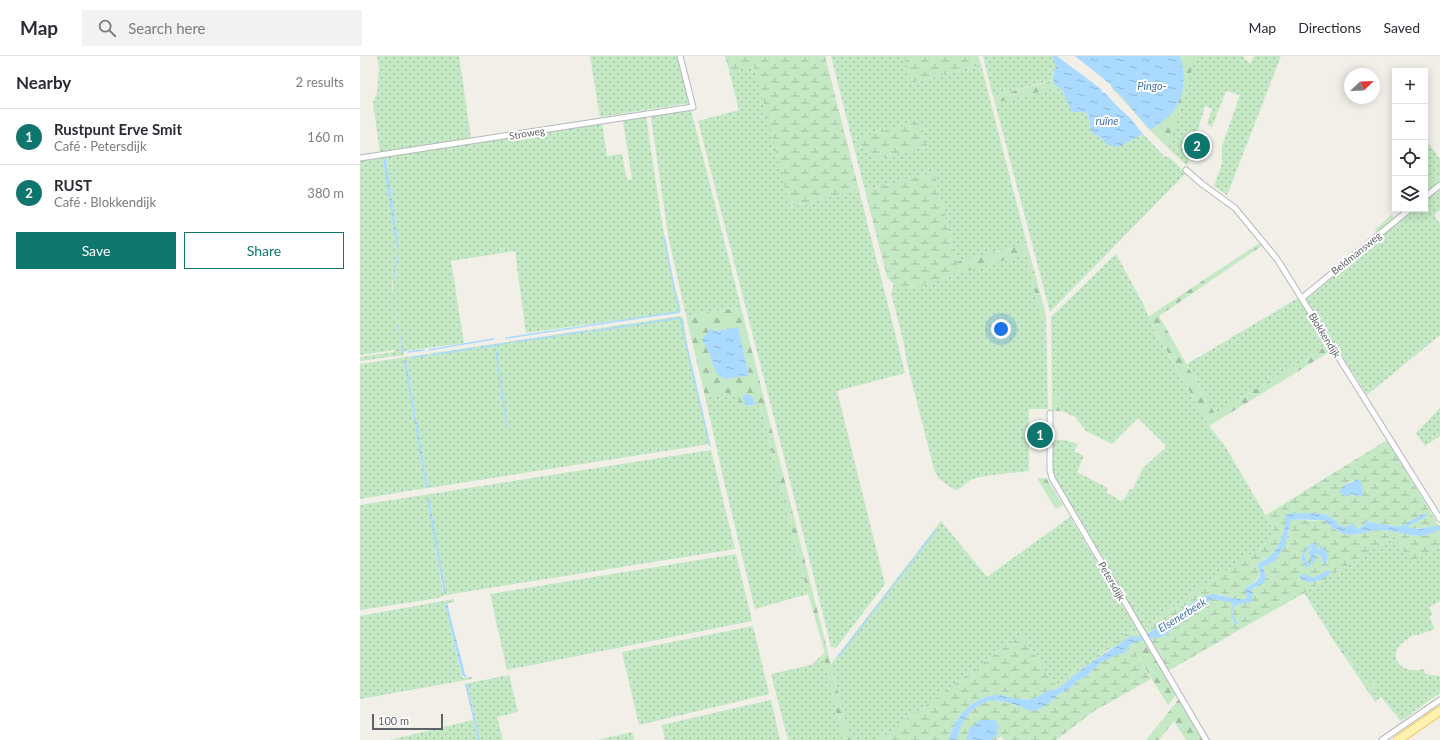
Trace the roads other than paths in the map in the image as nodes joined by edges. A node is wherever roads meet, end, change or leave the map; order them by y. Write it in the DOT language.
graph roads {
  1 [pos="680,56"];
  2 [pos="360,158"];
  3 [pos="1186,170"];
  4 [pos="1440,185"];
  5 [pos="1428,195"];
  6 [pos="1406,212"];
  7 [pos="1302,298"];
  8 [pos="1050,413"];
  9 [pos="1440,520"];
  10 [pos="1440,700"];
  11 [pos="1440,711"];
  12 [pos="1206,740"];
  13 [pos="1382,740"];
  14 [pos="1398,740"];
  1 -- 2 [label="street, Stroweg"];
  3 -- 7 [label="street, Blokkendijk"];
  4 -- 5 [label="street"];
  6 -- 7 [label="street, Beldmansweg"];
  7 -- 9 [label="street, Blokkendijk"];
  8 -- 12 [label="street, Petersdijk"];
  10 -- 13 [label="street"];
  11 -- 14 [label="main road"];
}
